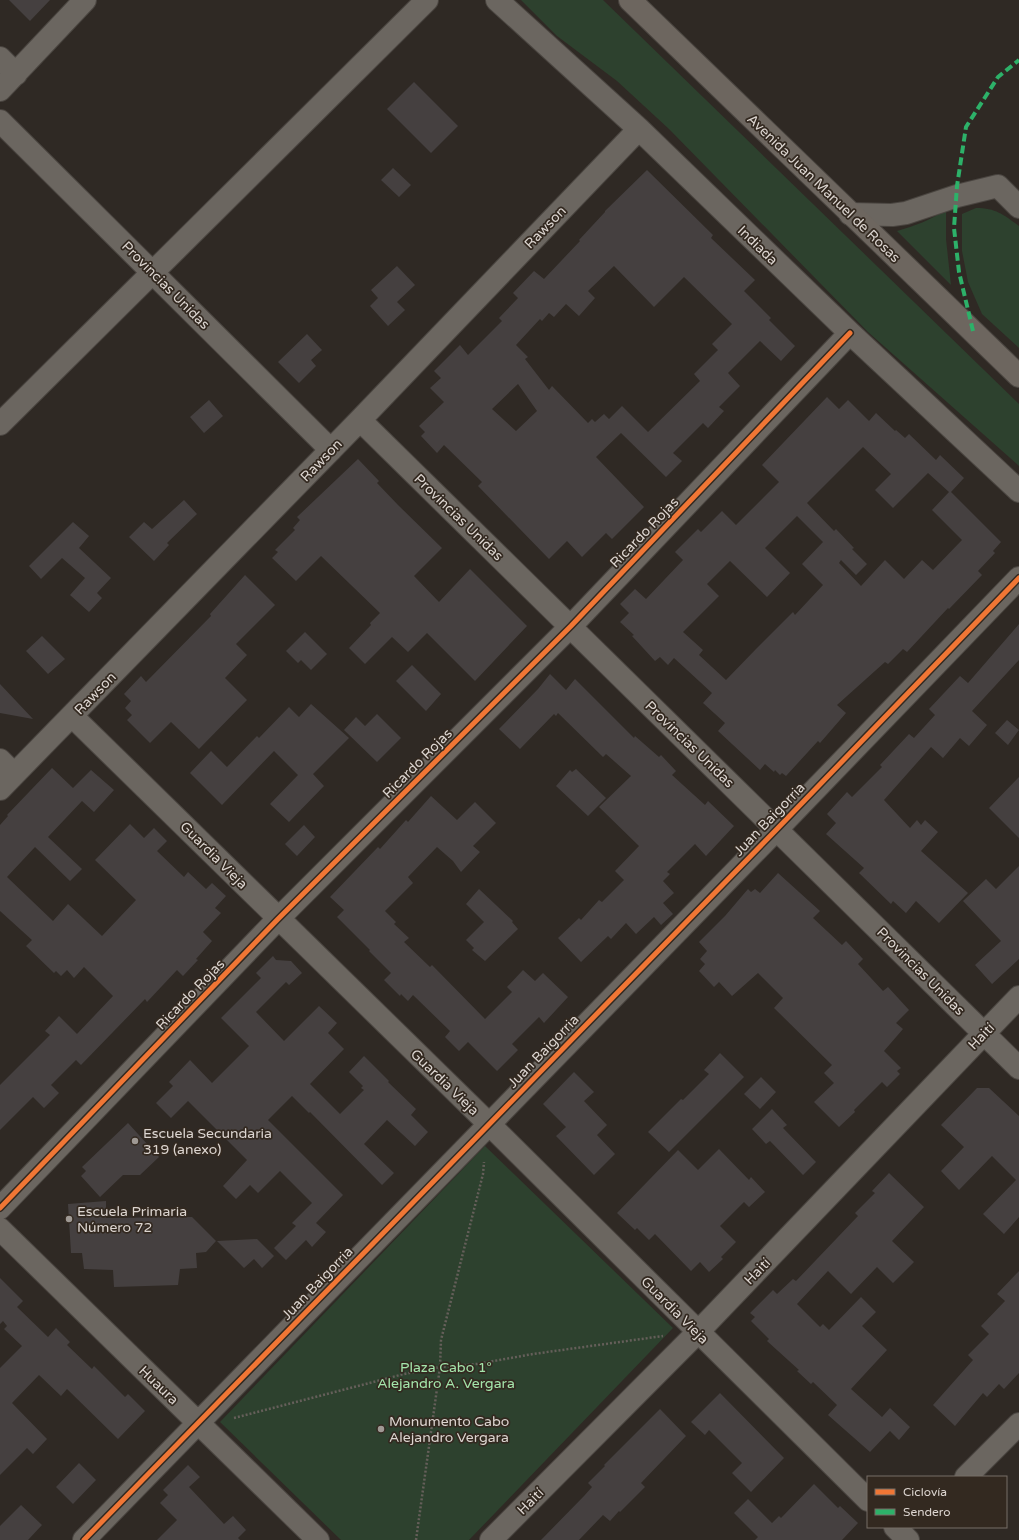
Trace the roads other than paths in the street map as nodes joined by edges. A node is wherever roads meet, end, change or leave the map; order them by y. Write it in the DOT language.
graph roads {
  1 [pos="85,0"];
  2 [pos="427,0"];
  3 [pos="497,0"];
  4 [pos="630,0"];
  5 [pos="0,58"];
  6 [pos="16,74"];
  7 [pos="0,90"];
  8 [pos="0,121"];
  9 [pos="639,129"];
  10 [pos="1019,207"];
  11 [pos="850,214"];
  12 [pos="153,273"];
  13 [pos="850,333"];
  14 [pos="1019,376"];
  15 [pos="360,420"];
  16 [pos="0,424"];
  17 [pos="331,450"];
  18 [pos="1019,491"];
  19 [pos="1019,578"];
  20 [pos="571,626"];
  21 [pos="72,716"];
  22 [pos="5,774"];
  23 [pos="777,829"];
  24 [pos="278,919"];
  25 [pos="1019,997"];
  26 [pos="984,1033"];
  27 [pos="1019,1068"];
  28 [pos="489,1124"];
  29 [pos="0,1208"];
  30 [pos="0,1229"];
  31 [pos="698,1332"];
  32 [pos="198,1422"];
  33 [pos="1019,1424"];
  34 [pos="967,1476"];
  35 [pos="867,1499"];
  36 [pos="84,1540"];
  37 [pos="318,1540"];
  38 [pos="491,1540"];
  1 -- 6 [label="street"];
  2 -- 12 [label="street"];
  3 -- 9 [label="street, Indiada"];
  4 -- 11 [label="main road, Avenida Juan Manuel de Rosas"];
  5 -- 6 [label="street"];
  6 -- 7 [label="street"];
  8 -- 12 [label="street, Provincias Unidas"];
  9 -- 13 [label="street, Indiada"];
  9 -- 15 [label="street, Rawson"];
  10 -- 11 [label="street"];
  11 -- 14 [label="main road, Avenida Juan Manuel de Rosas"];
  12 -- 16 [label="street"];
  12 -- 17 [label="street, Provincias Unidas"];
  13 -- 18 [label="street, Indiada"];
  13 -- 20 [label="street, Ricardo Rojas"];
  15 -- 17 [label="street, Rawson"];
  15 -- 20 [label="street, Provincias Unidas"];
  17 -- 21 [label="street, Rawson"];
  19 -- 23 [label="street, Juan Baigorria"];
  20 -- 23 [label="street, Provincias Unidas"];
  20 -- 24 [label="street, Ricardo Rojas"];
  21 -- 22 [label="street, Rawson"];
  21 -- 24 [label="street, Guardia Vieja"];
  23 -- 26 [label="street, Provincias Unidas"];
  23 -- 28 [label="street, Juan Baigorria"];
  24 -- 28 [label="street, Guardia Vieja"];
  24 -- 29 [label="street, Ricardo Rojas"];
  25 -- 26 [label="street, Haití"];
  26 -- 27 [label="street, Provincias Unidas"];
  26 -- 31 [label="street, Haití"];
  28 -- 31 [label="street, Guardia Vieja"];
  28 -- 32 [label="street, Juan Baigorria"];
  30 -- 32 [label="street, Huaura"];
  31 -- 35 [label="street, Guardia Vieja"];
  31 -- 38 [label="street, Haití"];
  32 -- 36 [label="street, Juan Baigorria"];
  32 -- 37 [label="street, Huaura"];
  33 -- 34 [label="street"];
}
